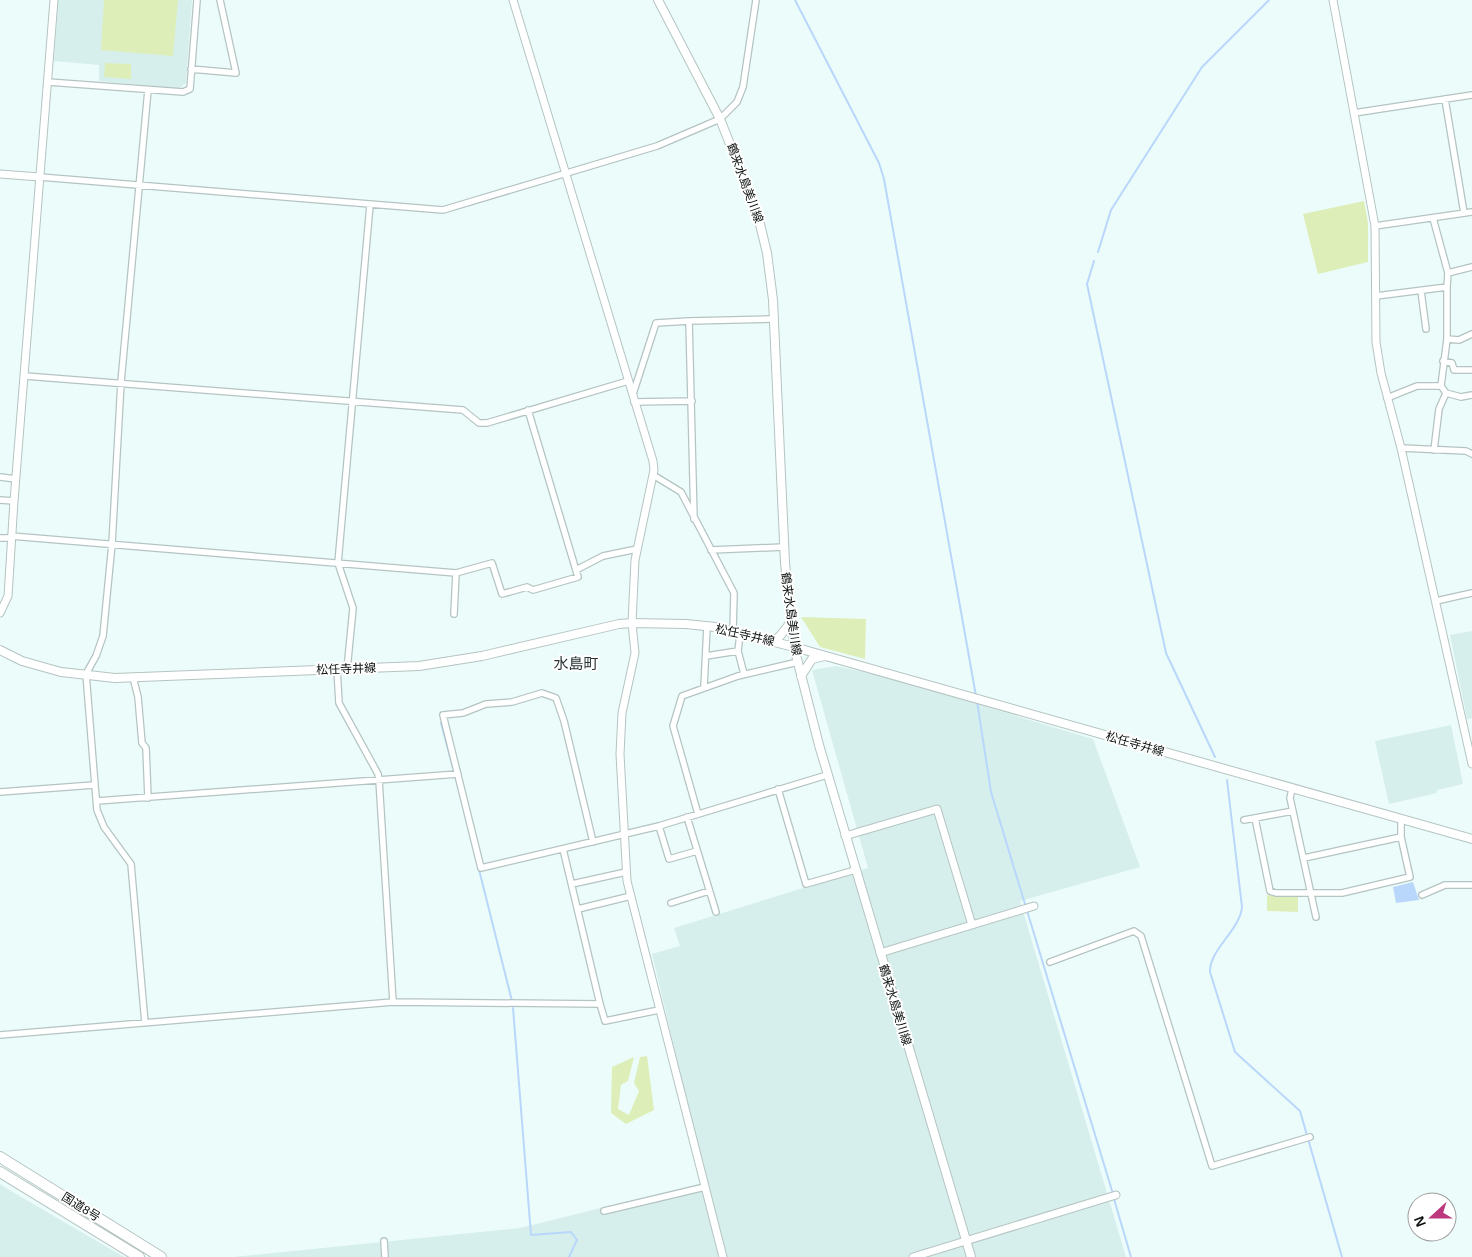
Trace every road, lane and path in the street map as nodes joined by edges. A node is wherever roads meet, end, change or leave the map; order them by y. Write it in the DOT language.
graph roads {
  1 [pos="54,0"];
  2 [pos="197,0"];
  3 [pos="220,0"];
  4 [pos="513,0"];
  5 [pos="658,0"];
  6 [pos="756,0"];
  7 [pos="1333,0"];
  8 [pos="191,69"];
  9 [pos="48,82"];
  10 [pos="148,90"];
  11 [pos="1472,95"];
  12 [pos="1445,99"];
  13 [pos="1354,113"];
  14 [pos="720,119"];
  15 [pos="566,173"];
  16 [pos="0,174"];
  17 [pos="40,177"];
  18 [pos="139,186"];
  19 [pos="370,205"];
  20 [pos="1472,212"];
  21 [pos="1464,213"];
  22 [pos="1433,218"];
  23 [pos="1375,226"];
  24 [pos="1472,268"];
  25 [pos="1448,273"];
  26 [pos="1447,287"];
  27 [pos="1421,291"];
  28 [pos="1376,296"];
  29 [pos="774,319"];
  30 [pos="689,321"];
  31 [pos="1426,329"];
  32 [pos="1472,334"];
  33 [pos="1446,339"];
  34 [pos="1443,361"];
  35 [pos="1472,370"];
  36 [pos="25,376"];
  37 [pos="628,381"];
  38 [pos="120,382"];
  39 [pos="1441,386"];
  40 [pos="1446,392"];
  41 [pos="1472,395"];
  42 [pos="633,398"];
  43 [pos="1387,398"];
  44 [pos="352,401"];
  45 [pos="692,401"];
  46 [pos="528,410"];
  47 [pos="1401,448"];
  48 [pos="1434,450"];
  49 [pos="1472,454"];
  50 [pos="653,475"];
  51 [pos="0,477"];
  52 [pos="16,479"];
  53 [pos="0,500"];
  54 [pos="14,501"];
  55 [pos="694,519"];
  56 [pos="11,537"];
  57 [pos="0,538"];
  58 [pos="112,544"];
  59 [pos="784,547"];
  60 [pos="637,549"];
  61 [pos="711,550"];
  62 [pos="338,563"];
  63 [pos="576,570"];
  64 [pos="456,573"];
  65 [pos="1472,593"];
  66 [pos="1436,601"];
  67 [pos="0,613"];
  68 [pos="454,614"];
  69 [pos="791,622"];
  70 [pos="632,623"];
  71 [pos="707,626"];
  72 [pos="737,633"];
  73 [pos="772,642"];
  74 [pos="794,647"];
  75 [pos="0,650"];
  76 [pos="738,651"];
  77 [pos="706,656"];
  78 [pos="827,656"];
  79 [pos="798,662"];
  80 [pos="336,669"];
  81 [pos="347,670"];
  82 [pos="86,674"];
  83 [pos="744,674"];
  84 [pos="801,676"];
  85 [pos="133,678"];
  86 [pos="704,687"];
  87 [pos="1472,764"];
  88 [pos="458,774"];
  89 [pos="828,775"];
  90 [pos="379,780"];
  91 [pos="94,785"];
  92 [pos="1292,788"];
  93 [pos="778,789"];
  94 [pos="0,792"];
  95 [pos="148,798"];
  96 [pos="97,802"];
  97 [pos="1293,811"];
  98 [pos="698,814"];
  99 [pos="687,817"];
  100 [pos="1255,818"];
  101 [pos="1401,819"];
  102 [pos="1244,820"];
  103 [pos="659,826"];
  104 [pos="624,835"];
  105 [pos="846,836"];
  106 [pos="1401,837"];
  107 [pos="1472,840"];
  108 [pos="593,842"];
  109 [pos="563,849"];
  110 [pos="697,851"];
  111 [pos="1304,858"];
  112 [pos="856,870"];
  113 [pos="626,872"];
  114 [pos="572,884"];
  115 [pos="1472,885"];
  116 [pos="710,891"];
  117 [pos="1312,892"];
  118 [pos="631,896"];
  119 [pos="1422,896"];
  120 [pos="671,903"];
  121 [pos="1029,908"];
  122 [pos="578,909"];
  123 [pos="716,912"];
  124 [pos="1316,917"];
  125 [pos="972,925"];
  126 [pos="880,953"];
  127 [pos="1050,962"];
  128 [pos="393,1002"];
  129 [pos="600,1004"];
  130 [pos="659,1010"];
  131 [pos="145,1023"];
  132 [pos="0,1035"];
  133 [pos="1308,1138"];
  134 [pos="0,1157"];
  135 [pos="0,1172"];
  136 [pos="705,1186"];
  137 [pos="1112,1196"];
  138 [pos="604,1211"];
  139 [pos="384,1241"];
  140 [pos="966,1241"];
  141 [pos="139,1257"];
  142 [pos="162,1257"];
  143 [pos="385,1257"];
  144 [pos="723,1257"];
  145 [pos="913,1257"];
  146 [pos="970,1257"];
  1 -- 9 [label="street"];
  2 -- 8 [label="street"];
  3 -- 8 [label="street"];
  4 -- 15 [label="street"];
  5 -- 14 [label="main road, 鶴来水島美川線"];
  6 -- 14 [label="street"];
  7 -- 13 [label="street"];
  8 -- 10 [label="street"];
  9 -- 10 [label="street"];
  9 -- 17 [label="street"];
  10 -- 18 [label="street"];
  11 -- 12 [label="street"];
  12 -- 13 [label="street"];
  12 -- 21 [label="street"];
  13 -- 23 [label="street"];
  14 -- 15 [label="street"];
  14 -- 29 [label="main road, 鶴来水島美川線"];
  15 -- 19 [label="street"];
  15 -- 37 [label="street"];
  16 -- 17 [label="street"];
  17 -- 18 [label="street"];
  17 -- 36 [label="street"];
  18 -- 19 [label="street"];
  18 -- 38 [label="street"];
  19 -- 44 [label="street"];
  20 -- 21 [label="street"];
  21 -- 22 [label="street"];
  22 -- 23 [label="street"];
  22 -- 25 [label="street"];
  23 -- 28 [label="street"];
  24 -- 25 [label="street"];
  25 -- 26 [label="street"];
  26 -- 27 [label="street"];
  26 -- 33 [label="street"];
  27 -- 28 [label="street"];
  27 -- 31 [label="street"];
  28 -- 43 [label="street"];
  29 -- 30 [label="street"];
  29 -- 59 [label="main road, 鶴来水島美川線"];
  30 -- 42 [label="street"];
  30 -- 45 [label="street"];
  32 -- 33 [label="street"];
  33 -- 34 [label="street"];
  34 -- 35 [label="street"];
  34 -- 39 [label="street"];
  36 -- 38 [label="street"];
  36 -- 52 [label="street"];
  37 -- 42 [label="street"];
  37 -- 46 [label="street"];
  38 -- 44 [label="street"];
  38 -- 58 [label="street"];
  39 -- 40 [label="street"];
  39 -- 43 [label="street"];
  40 -- 41 [label="street"];
  40 -- 48 [label="street"];
  42 -- 45 [label="street"];
  42 -- 50 [label="street"];
  43 -- 47 [label="street"];
  44 -- 46 [label="street"];
  44 -- 62 [label="street"];
  45 -- 55 [label="street"];
  46 -- 63 [label="street"];
  47 -- 48 [label="street"];
  47 -- 66 [label="street"];
  48 -- 49 [label="street"];
  50 -- 55 [label="street"];
  50 -- 60 [label="street"];
  51 -- 52 [label="street"];
  52 -- 54 [label="street"];
  53 -- 54 [label="street"];
  54 -- 56 [label="street"];
  55 -- 61 [label="street"];
  56 -- 57 [label="street"];
  56 -- 58 [label="street"];
  56 -- 67 [label="street"];
  58 -- 62 [label="street"];
  58 -- 82 [label="street"];
  59 -- 61 [label="street"];
  59 -- 69 [label="main road, 鶴来水島美川線"];
  60 -- 63 [label="street"];
  60 -- 70 [label="street"];
  61 -- 72 [label="street"];
  62 -- 64 [label="street"];
  62 -- 81 [label="street"];
  63 -- 64 [label="street"];
  64 -- 68 [label="street"];
  65 -- 66 [label="street"];
  66 -- 87 [label="street"];
  69 -- 73 [label="main road"];
  69 -- 74 [label="main road, 鶴来水島美川線"];
  70 -- 71 [label="main road, 松任寺井線"];
  70 -- 81 [label="main road, 松任寺井線"];
  70 -- 104 [label="street"];
  71 -- 72 [label="main road, 松任寺井線"];
  71 -- 77 [label="street"];
  72 -- 73 [label="main road, 松任寺井線"];
  72 -- 76 [label="street"];
  73 -- 74 [label="main road, 松任寺井線"];
  74 -- 78 [label="main road, 松任寺井線"];
  74 -- 79 [label="main road, 鶴来水島美川線"];
  75 -- 82 [label="main road, 松任寺井線"];
  76 -- 77 [label="street"];
  76 -- 83 [label="street"];
  77 -- 86 [label="street"];
  78 -- 84 [label="main road"];
  78 -- 92 [label="main road, 松任寺井線"];
  79 -- 83 [label="street"];
  79 -- 84 [label="main road, 鶴来水島美川線"];
  80 -- 81 [label="main road, 松任寺井線"];
  80 -- 85 [label="main road, 松任寺井線"];
  80 -- 90 [label="street"];
  82 -- 85 [label="main road, 松任寺井線"];
  82 -- 91 [label="street"];
  83 -- 86 [label="street"];
  84 -- 89 [label="main road, 鶴来水島美川線"];
  85 -- 95 [label="street"];
  86 -- 98 [label="street"];
  88 -- 90 [label="street"];
  88 -- 108 [label="street"];
  88 -- 109 [label="street"];
  89 -- 93 [label="street"];
  89 -- 105 [label="main road, 鶴来水島美川線"];
  90 -- 95 [label="street"];
  90 -- 128 [label="street"];
  91 -- 94 [label="street"];
  91 -- 96 [label="street"];
  92 -- 97 [label="street"];
  92 -- 101 [label="main road, 松任寺井線"];
  93 -- 98 [label="street"];
  93 -- 112 [label="street"];
  95 -- 96 [label="street"];
  96 -- 131 [label="street"];
  97 -- 100 [label="street"];
  97 -- 111 [label="street"];
  98 -- 99 [label="street"];
  99 -- 103 [label="street"];
  99 -- 110 [label="street"];
  100 -- 102 [label="street"];
  100 -- 117 [label="street"];
  101 -- 106 [label="street"];
  101 -- 107 [label="main road, 松任寺井線"];
  103 -- 104 [label="street"];
  103 -- 110 [label="street"];
  104 -- 108 [label="street"];
  104 -- 113 [label="street"];
  105 -- 112 [label="main road, 鶴来水島美川線"];
  105 -- 125 [label="street"];
  106 -- 111 [label="street"];
  106 -- 117 [label="street"];
  108 -- 109 [label="street"];
  109 -- 114 [label="street"];
  110 -- 116 [label="street"];
  111 -- 117 [label="street"];
  112 -- 126 [label="main road, 鶴来水島美川線"];
  113 -- 114 [label="street"];
  113 -- 118 [label="street"];
  114 -- 122 [label="street"];
  115 -- 119 [label="street"];
  116 -- 120 [label="street"];
  116 -- 123 [label="street"];
  117 -- 124 [label="street"];
  118 -- 122 [label="street"];
  118 -- 130 [label="street"];
  121 -- 125 [label="street"];
  122 -- 129 [label="street"];
  125 -- 126 [label="street"];
  126 -- 140 [label="main road, 鶴来水島美川線"];
  127 -- 133 [label="street"];
  128 -- 129 [label="street"];
  128 -- 131 [label="street"];
  129 -- 130 [label="street"];
  130 -- 136 [label="street"];
  131 -- 132 [label="street"];
  134 -- 142 [label="highway, 国道8号"];
  135 -- 141 [label="highway, 国道8号"];
  136 -- 138 [label="street"];
  136 -- 144 [label="street"];
  137 -- 140 [label="street"];
  139 -- 143 [label="street"];
  140 -- 145 [label="street"];
  140 -- 146 [label="main road, 鶴来水島美川線"];
}
